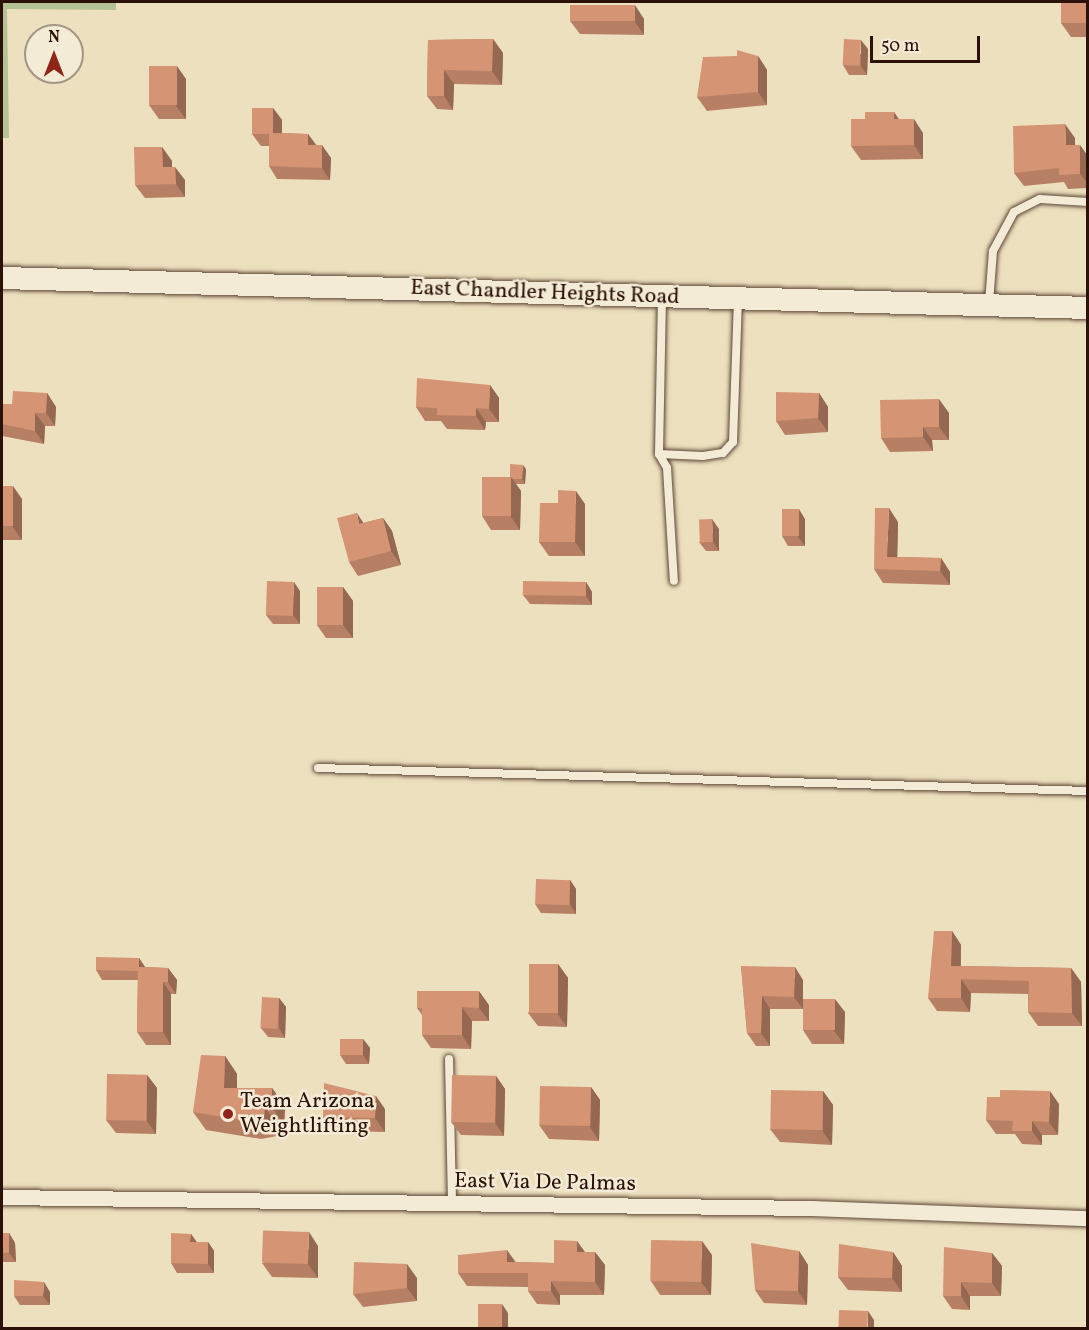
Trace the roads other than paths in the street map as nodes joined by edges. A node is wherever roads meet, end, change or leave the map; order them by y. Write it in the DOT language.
graph roads {
  1 [pos="1088,202"];
  2 [pos="2,278"];
  3 [pos="662,296"];
  4 [pos="738,298"];
  5 [pos="988,305"];
  6 [pos="1088,308"];
  7 [pos="659,454"];
  8 [pos="674,581"];
  9 [pos="318,768"];
  10 [pos="1088,791"];
  11 [pos="449,1059"];
  12 [pos="2,1197"];
  13 [pos="452,1204"];
  14 [pos="1088,1218"];
  1 -- 5 [label="lane"];
  2 -- 3 [label="main road, East Chandler Heights Road"];
  3 -- 4 [label="main road, East Chandler Heights Road"];
  3 -- 7 [label="lane"];
  4 -- 5 [label="main road, East Chandler Heights Road"];
  4 -- 7 [label="lane"];
  5 -- 6 [label="main road, East Chandler Heights Road"];
  7 -- 8 [label="lane"];
  9 -- 10 [label="lane"];
  11 -- 13 [label="lane"];
  12 -- 13 [label="street, East Via De Palmas"];
  13 -- 14 [label="street, East Via De Palmas"];
}
